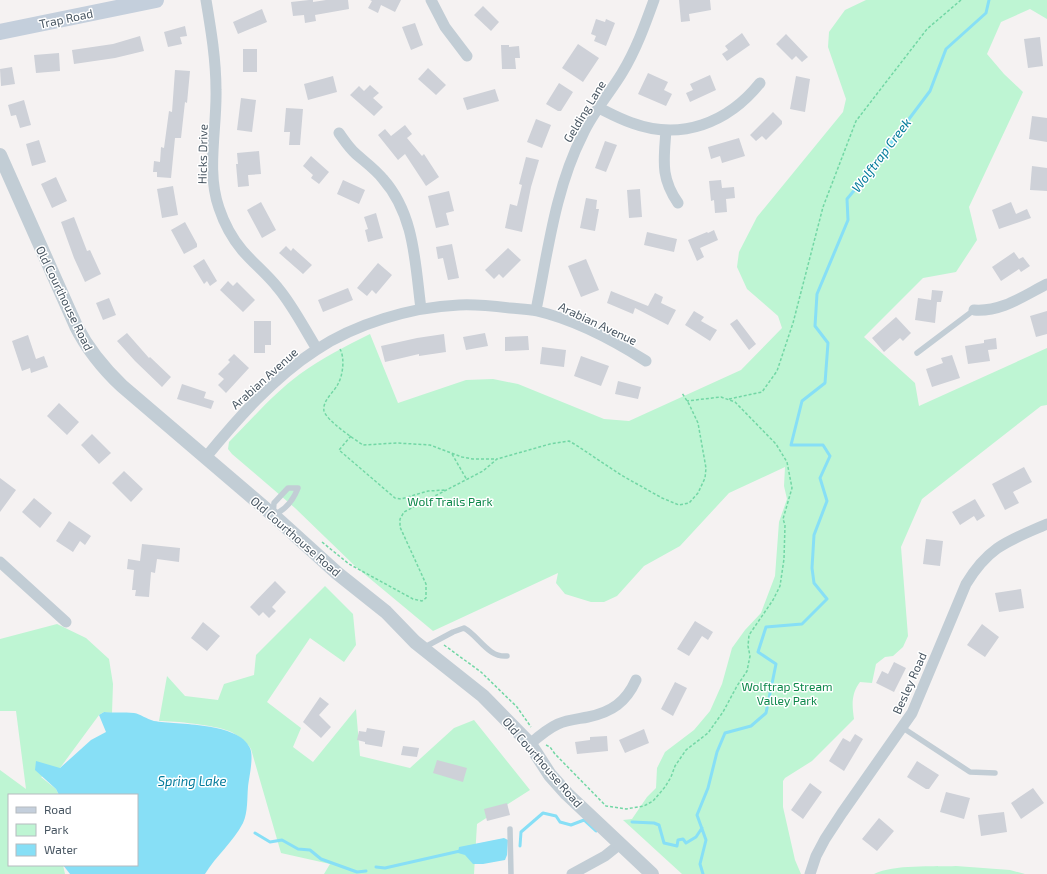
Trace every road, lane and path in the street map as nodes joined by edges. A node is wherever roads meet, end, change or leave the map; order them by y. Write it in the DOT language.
graph roads {
  1 [pos="156,0"];
  2 [pos="206,0"];
  3 [pos="431,0"];
  4 [pos="654,0"];
  5 [pos="962,0"];
  6 [pos="0,32"];
  7 [pos="467,56"];
  8 [pos="760,83"];
  9 [pos="598,108"];
  10 [pos="666,130"];
  11 [pos="339,133"];
  12 [pos="0,155"];
  13 [pos="678,203"];
  14 [pos="1047,284"];
  15 [pos="421,309"];
  16 [pos="536,310"];
  17 [pos="974,310"];
  18 [pos="335,339"];
  19 [pos="317,349"];
  20 [pos="917,353"];
  21 [pos="646,361"];
  22 [pos="682,393"];
  23 [pos="729,399"];
  24 [pos="687,401"];
  25 [pos="351,436"];
  26 [pos="451,453"];
  27 [pos="206,457"];
  28 [pos="496,459"];
  29 [pos="467,480"];
  30 [pos="447,490"];
  31 [pos="273,515"];
  32 [pos="1047,524"];
  33 [pos="321,541"];
  34 [pos="0,562"];
  35 [pos="66,622"];
  36 [pos="437,640"];
  37 [pos="423,648"];
  38 [pos="506,656"];
  39 [pos="636,680"];
  40 [pos="531,727"];
  41 [pos="903,728"];
  42 [pos="530,744"];
  43 [pos="546,745"];
  44 [pos="995,773"];
  45 [pos="510,829"];
  46 [pos="620,844"];
  47 [pos="511,874"];
  48 [pos="572,874"];
  49 [pos="652,874"];
  50 [pos="810,874"];
  1 -- 6 [label="main road, Trap Road"];
  2 -- 19 [label="street, Hicks Drive"];
  3 -- 7 [label="street"];
  4 -- 9 [label="street, Gelding Lane"];
  5 -- 23 [label="path"];
  8 -- 10 [label="street"];
  9 -- 10 [label="street"];
  9 -- 16 [label="street, Gelding Lane"];
  10 -- 13 [label="street"];
  11 -- 15 [label="street"];
  12 -- 27 [label="street, Old Courthouse Road"];
  14 -- 17 [label="street"];
  15 -- 16 [label="street, Arabian Avenue"];
  15 -- 18 [label="street, Arabian Avenue"];
  16 -- 21 [label="street, Arabian Avenue"];
  17 -- 20 [label="lane"];
  18 -- 19 [label="street, Arabian Avenue"];
  18 -- 25 [label="path"];
  19 -- 27 [label="street, Arabian Avenue"];
  22 -- 24 [label="path"];
  23 -- 24 [label="path"];
  23 -- 43 [label="path"];
  24 -- 28 [label="path"];
  25 -- 26 [label="path"];
  25 -- 30 [label="path"];
  26 -- 28 [label="path"];
  26 -- 29 [label="path"];
  27 -- 31 [label="street, Old Courthouse Road"];
  28 -- 29 [label="path"];
  29 -- 30 [label="path"];
  30 -- 33 [label="path"];
  31 -- 31 [label="lane"];
  31 -- 37 [label="street, Old Courthouse Road"];
  32 -- 41 [label="street, Besley Road"];
  34 -- 35 [label="street"];
  36 -- 37 [label="lane"];
  36 -- 38 [label="lane"];
  36 -- 40 [label="path"];
  37 -- 42 [label="street, Old Courthouse Road"];
  39 -- 42 [label="street"];
  41 -- 44 [label="lane"];
  41 -- 50 [label="street, Besley Road"];
  42 -- 46 [label="street, Old Courthouse Road"];
  45 -- 47 [label="lane"];
  46 -- 48 [label="street"];
  46 -- 49 [label="street, Old Courthouse Road"];
}
